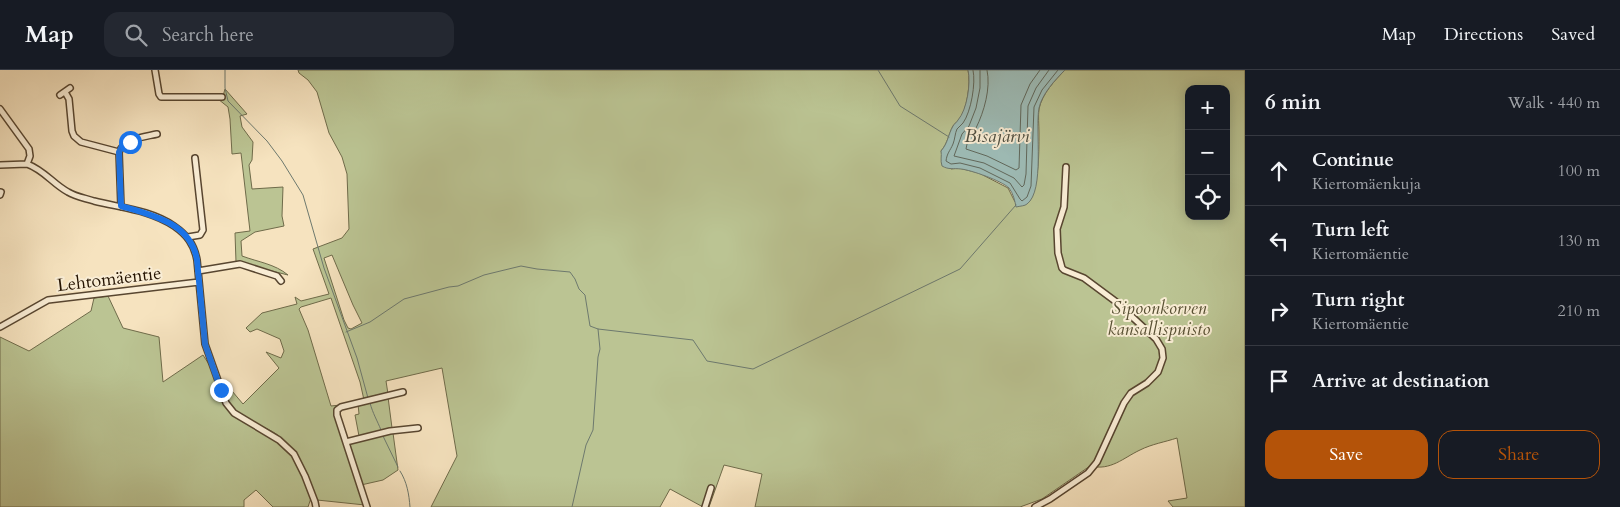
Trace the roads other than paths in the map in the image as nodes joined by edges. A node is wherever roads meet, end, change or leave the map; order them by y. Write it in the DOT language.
graph roads {
  1 [pos="155,70"];
  2 [pos="65,92"];
  3 [pos="222,97"];
  4 [pos="0,109"];
  5 [pos="157,134"];
  6 [pos="119,152"];
  7 [pos="195,158"];
  8 [pos="28,164"];
  9 [pos="0,165"];
  10 [pos="1066,167"];
  11 [pos="121,206"];
  12 [pos="188,237"];
  13 [pos="198,271"];
  14 [pos="281,281"];
  15 [pos="199,282"];
  16 [pos="0,327"];
  17 [pos="403,392"];
  18 [pos="418,428"];
  19 [pos="346,442"];
  20 [pos="711,488"];
  21 [pos="316,507"];
  22 [pos="367,507"];
  23 [pos="705,507"];
  24 [pos="1035,507"];
  1 -- 3 [label="street"];
  2 -- 6 [label="street"];
  4 -- 8 [label="street"];
  5 -- 6 [label="street"];
  6 -- 11 [label="street"];
  7 -- 12 [label="street"];
  8 -- 9 [label="street"];
  8 -- 11 [label="street"];
  10 -- 24 [label="street"];
  11 -- 12 [label="street"];
  12 -- 13 [label="street"];
  13 -- 14 [label="street"];
  13 -- 15 [label="street"];
  15 -- 16 [label="street, Lehtomäentie"];
  15 -- 21 [label="street"];
  17 -- 19 [label="street"];
  18 -- 19 [label="street"];
  19 -- 22 [label="street"];
  20 -- 23 [label="street"];
}
